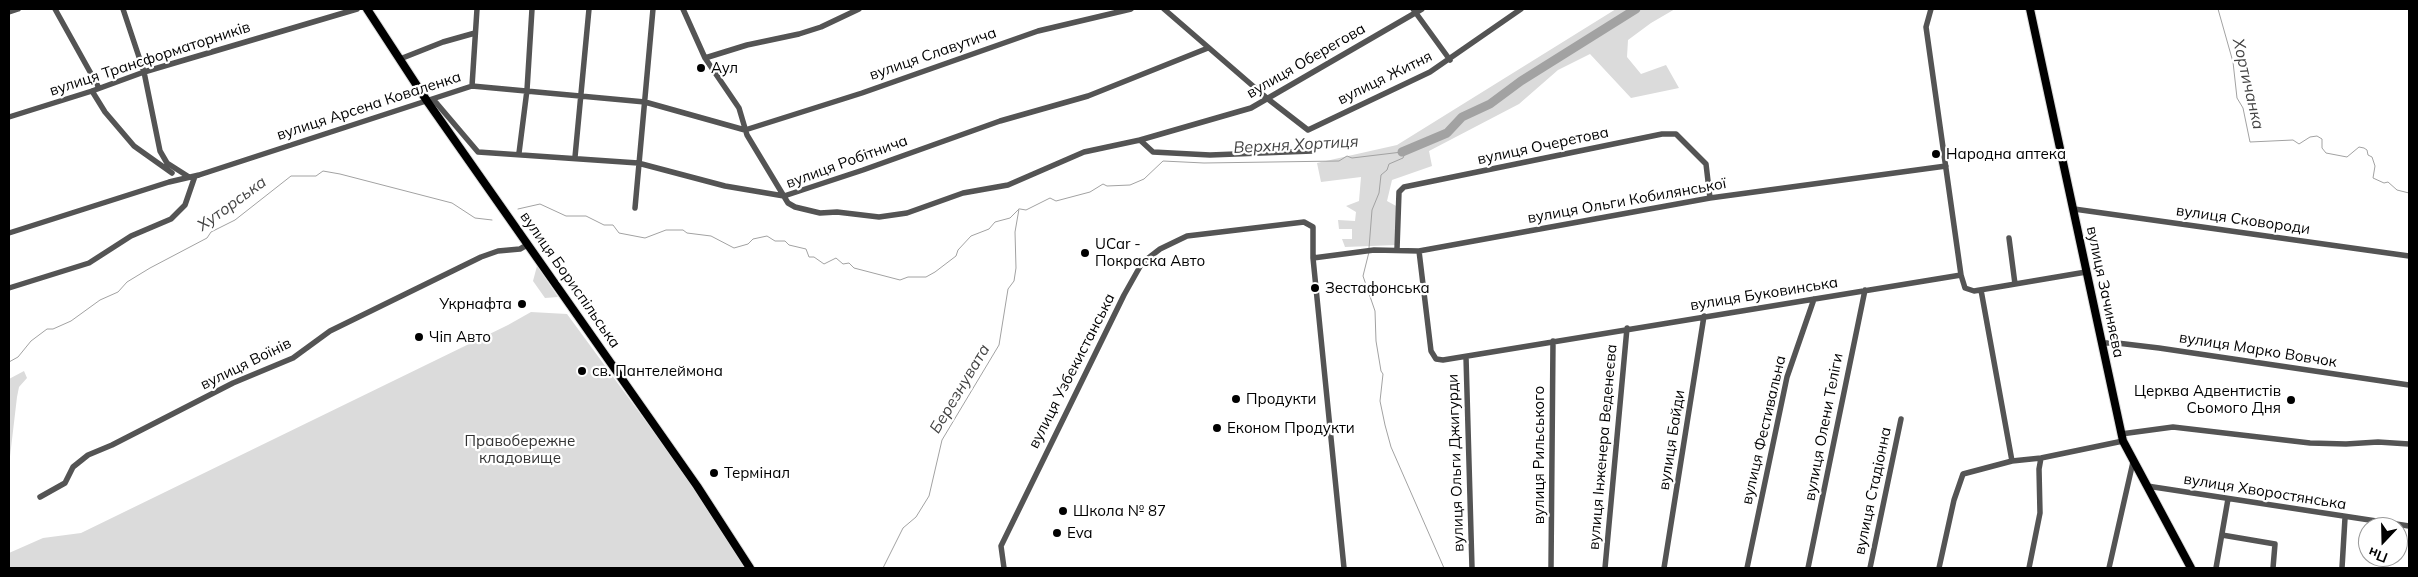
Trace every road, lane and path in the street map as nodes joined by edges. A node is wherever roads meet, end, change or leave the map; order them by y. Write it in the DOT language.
graph roads {
  1 [pos="18,9"];
  2 [pos="55,9"];
  3 [pos="123,9"];
  4 [pos="358,9"];
  5 [pos="367,9"];
  6 [pos="476,9"];
  7 [pos="532,9"];
  8 [pos="589,9"];
  9 [pos="653,9"];
  10 [pos="683,9"];
  11 [pos="860,9"];
  12 [pos="1131,9"];
  13 [pos="1164,9"];
  14 [pos="1422,9"];
  15 [pos="1521,9"];
  16 [pos="1931,9"];
  17 [pos="2030,9"];
  18 [pos="1414,11"];
  19 [pos="9,12"];
  20 [pos="475,33"];
  21 [pos="1208,48"];
  22 [pos="705,58"];
  23 [pos="400,59"];
  24 [pos="1450,60"];
  25 [pos="144,72"];
  26 [pos="472,86"];
  27 [pos="99,88"];
  28 [pos="527,90"];
  29 [pos="92,91"];
  30 [pos="582,96"];
  31 [pos="430,100"];
  32 [pos="1268,100"];
  33 [pos="645,102"];
  34 [pos="9,117"];
  35 [pos="745,130"];
  36 [pos="1140,140"];
  37 [pos="1312,150"];
  38 [pos="519,153"];
  39 [pos="575,158"];
  40 [pos="167,163"];
  41 [pos="638,163"];
  42 [pos="1946,166"];
  43 [pos="172,172"];
  44 [pos="192,177"];
  45 [pos="169,182"];
  46 [pos="784,196"];
  47 [pos="1710,198"];
  48 [pos="634,208"];
  49 [pos="2074,210"];
  50 [pos="9,233"];
  51 [pos="2009,238"];
  52 [pos="527,245"];
  53 [pos="1397,249"];
  54 [pos="1419,251"];
  55 [pos="2409,256"];
  56 [pos="1313,258"];
  57 [pos="2086,272"];
  58 [pos="1961,275"];
  59 [pos="2015,284"];
  60 [pos="9,288"];
  61 [pos="1865,290"];
  62 [pos="1981,290"];
  63 [pos="1814,299"];
  64 [pos="1704,316"];
  65 [pos="1627,328"];
  66 [pos="1553,341"];
  67 [pos="2102,343"];
  68 [pos="1466,357"];
  69 [pos="2409,386"];
  70 [pos="1901,419"];
  71 [pos="2122,437"];
  72 [pos="2409,444"];
  73 [pos="2041,458"];
  74 [pos="2012,461"];
  75 [pos="2133,462"];
  76 [pos="2147,486"];
  77 [pos="40,497"];
  78 [pos="2228,499"];
  79 [pos="2345,518"];
  80 [pos="2409,526"];
  81 [pos="2222,535"];
  82 [pos="750,568"];
  83 [pos="1004,568"];
  84 [pos="1344,568"];
  85 [pos="1472,568"];
  86 [pos="1551,568"];
  87 [pos="1605,568"];
  88 [pos="1664,568"];
  89 [pos="1747,568"];
  90 [pos="1808,568"];
  91 [pos="1870,568"];
  92 [pos="1940,568"];
  93 [pos="2030,568"];
  94 [pos="2109,568"];
  95 [pos="2191,568"];
  96 [pos="2216,568"];
  97 [pos="2273,568"];
  98 [pos="2342,568"];
  1 -- 19 [label="street"];
  2 -- 27 [label="street"];
  3 -- 25 [label="street"];
  4 -- 25 [label="street, вулиця Трансформаторників"];
  5 -- 23 [label="main road, вулиця Бориспільська"];
  6 -- 20 [label="street"];
  7 -- 28 [label="street"];
  8 -- 30 [label="street"];
  9 -- 33 [label="street"];
  10 -- 22 [label="street"];
  11 -- 22 [label="street"];
  12 -- 35 [label="street, вулиця Славутича"];
  13 -- 21 [label="street"];
  14 -- 18 [label="street, вулиця Оберегова"];
  15 -- 24 [label="street, вулиця Житня"];
  16 -- 42 [label="street"];
  17 -- 49 [label="main road, вулиця Зачиняєва"];
  18 -- 24 [label="street"];
  18 -- 32 [label="street, вулиця Оберегова"];
  20 -- 23 [label="street"];
  20 -- 26 [label="street"];
  21 -- 32 [label="street"];
  21 -- 46 [label="street, вулиця Робітнича"];
  22 -- 35 [label="street"];
  23 -- 31 [label="main road, вулиця Бориспільська"];
  24 -- 32 [label="street, вулиця Житня"];
  25 -- 27 [label="street, вулиця Трансформаторників"];
  25 -- 40 [label="street"];
  26 -- 28 [label="street, вулиця Арсена Коваленка"];
  26 -- 31 [label="street, вулиця Арсена Коваленка"];
  27 -- 29 [label="street, вулиця Трансформаторників"];
  28 -- 30 [label="street, вулиця Арсена Коваленка"];
  28 -- 38 [label="street"];
  29 -- 34 [label="street, вулиця Трансформаторників"];
  29 -- 43 [label="street"];
  30 -- 33 [label="street, вулиця Арсена Коваленка"];
  30 -- 39 [label="street"];
  31 -- 38 [label="street"];
  31 -- 44 [label="street, вулиця Арсена Коваленка"];
  31 -- 52 [label="main road, вулиця Бориспільська"];
  32 -- 36 [label="street, вулиця Оберегова"];
  33 -- 35 [label="street, вулиця Арсена Коваленка"];
  33 -- 41 [label="street"];
  35 -- 46 [label="street"];
  36 -- 37 [label="street"];
  36 -- 46 [label="street, вулиця Робітнича"];
  38 -- 39 [label="street"];
  39 -- 41 [label="street"];
  40 -- 43 [label="street"];
  40 -- 44 [label="street"];
  41 -- 46 [label="street"];
  41 -- 48 [label="street"];
  42 -- 47 [label="street, вулиця Ольги Кобилянської"];
  42 -- 58 [label="street"];
  43 -- 45 [label="street"];
  44 -- 45 [label="street, вулиця Арсена Коваленка"];
  44 -- 60 [label="street"];
  45 -- 50 [label="street, вулиця Арсена Коваленка"];
  47 -- 53 [label="street, вулиця Очеретова"];
  47 -- 54 [label="street, вулиця Ольги Кобилянської"];
  49 -- 55 [label="street, вулиця Сковороди"];
  49 -- 57 [label="main road, вулиця Зачиняєва"];
  51 -- 59 [label="street"];
  52 -- 77 [label="street, вулиця Воїнів"];
  52 -- 82 [label="main road, вулиця Бориспільська"];
  53 -- 54 [label="street, вулиця Ольги Кобилянської"];
  53 -- 56 [label="street, вулиця Ольги Кобилянської"];
  54 -- 68 [label="street, вулиця Буковинська"];
  56 -- 83 [label="street, вулиця Узбекистанська"];
  56 -- 84 [label="street"];
  57 -- 59 [label="street"];
  57 -- 67 [label="main road, вулиця Зачиняєва"];
  58 -- 61 [label="street, вулиця Буковинська"];
  58 -- 62 [label="street"];
  59 -- 62 [label="street"];
  61 -- 63 [label="street, вулиця Буковинська"];
  61 -- 90 [label="street, вулиця Олени Теліги"];
  62 -- 74 [label="street"];
  63 -- 64 [label="street, вулиця Буковинська"];
  63 -- 89 [label="street, вулиця Фестивальна"];
  64 -- 65 [label="street, вулиця Буковинська"];
  64 -- 88 [label="street, вулиця Байди"];
  65 -- 66 [label="street, вулиця Буковинська"];
  65 -- 87 [label="street, вулиця Інженера Веденеєва"];
  66 -- 68 [label="street, вулиця Буковинська"];
  66 -- 86 [label="street, вулиця Рильського"];
  67 -- 69 [label="street, вулиця Марко Вовчок"];
  67 -- 71 [label="main road, вулиця Зачиняєва"];
  68 -- 85 [label="street, вулиця Ольги Джигурди"];
  70 -- 91 [label="street, вулиця Стадіонна"];
  71 -- 72 [label="street"];
  71 -- 73 [label="street"];
  71 -- 75 [label="main road, вулиця Зачиняєва"];
  73 -- 74 [label="street"];
  73 -- 93 [label="street"];
  74 -- 92 [label="street"];
  75 -- 76 [label="main road, вулиця Зачиняєва"];
  75 -- 94 [label="street"];
  76 -- 78 [label="street, вулиця Хворостянська"];
  76 -- 95 [label="main road, вулиця Зачиняєва"];
  78 -- 79 [label="street, вулиця Хворостянська"];
  78 -- 81 [label="street"];
  79 -- 80 [label="street, вулиця Хворостянська"];
  79 -- 98 [label="street"];
  81 -- 96 [label="street"];
  81 -- 97 [label="street"];
}
